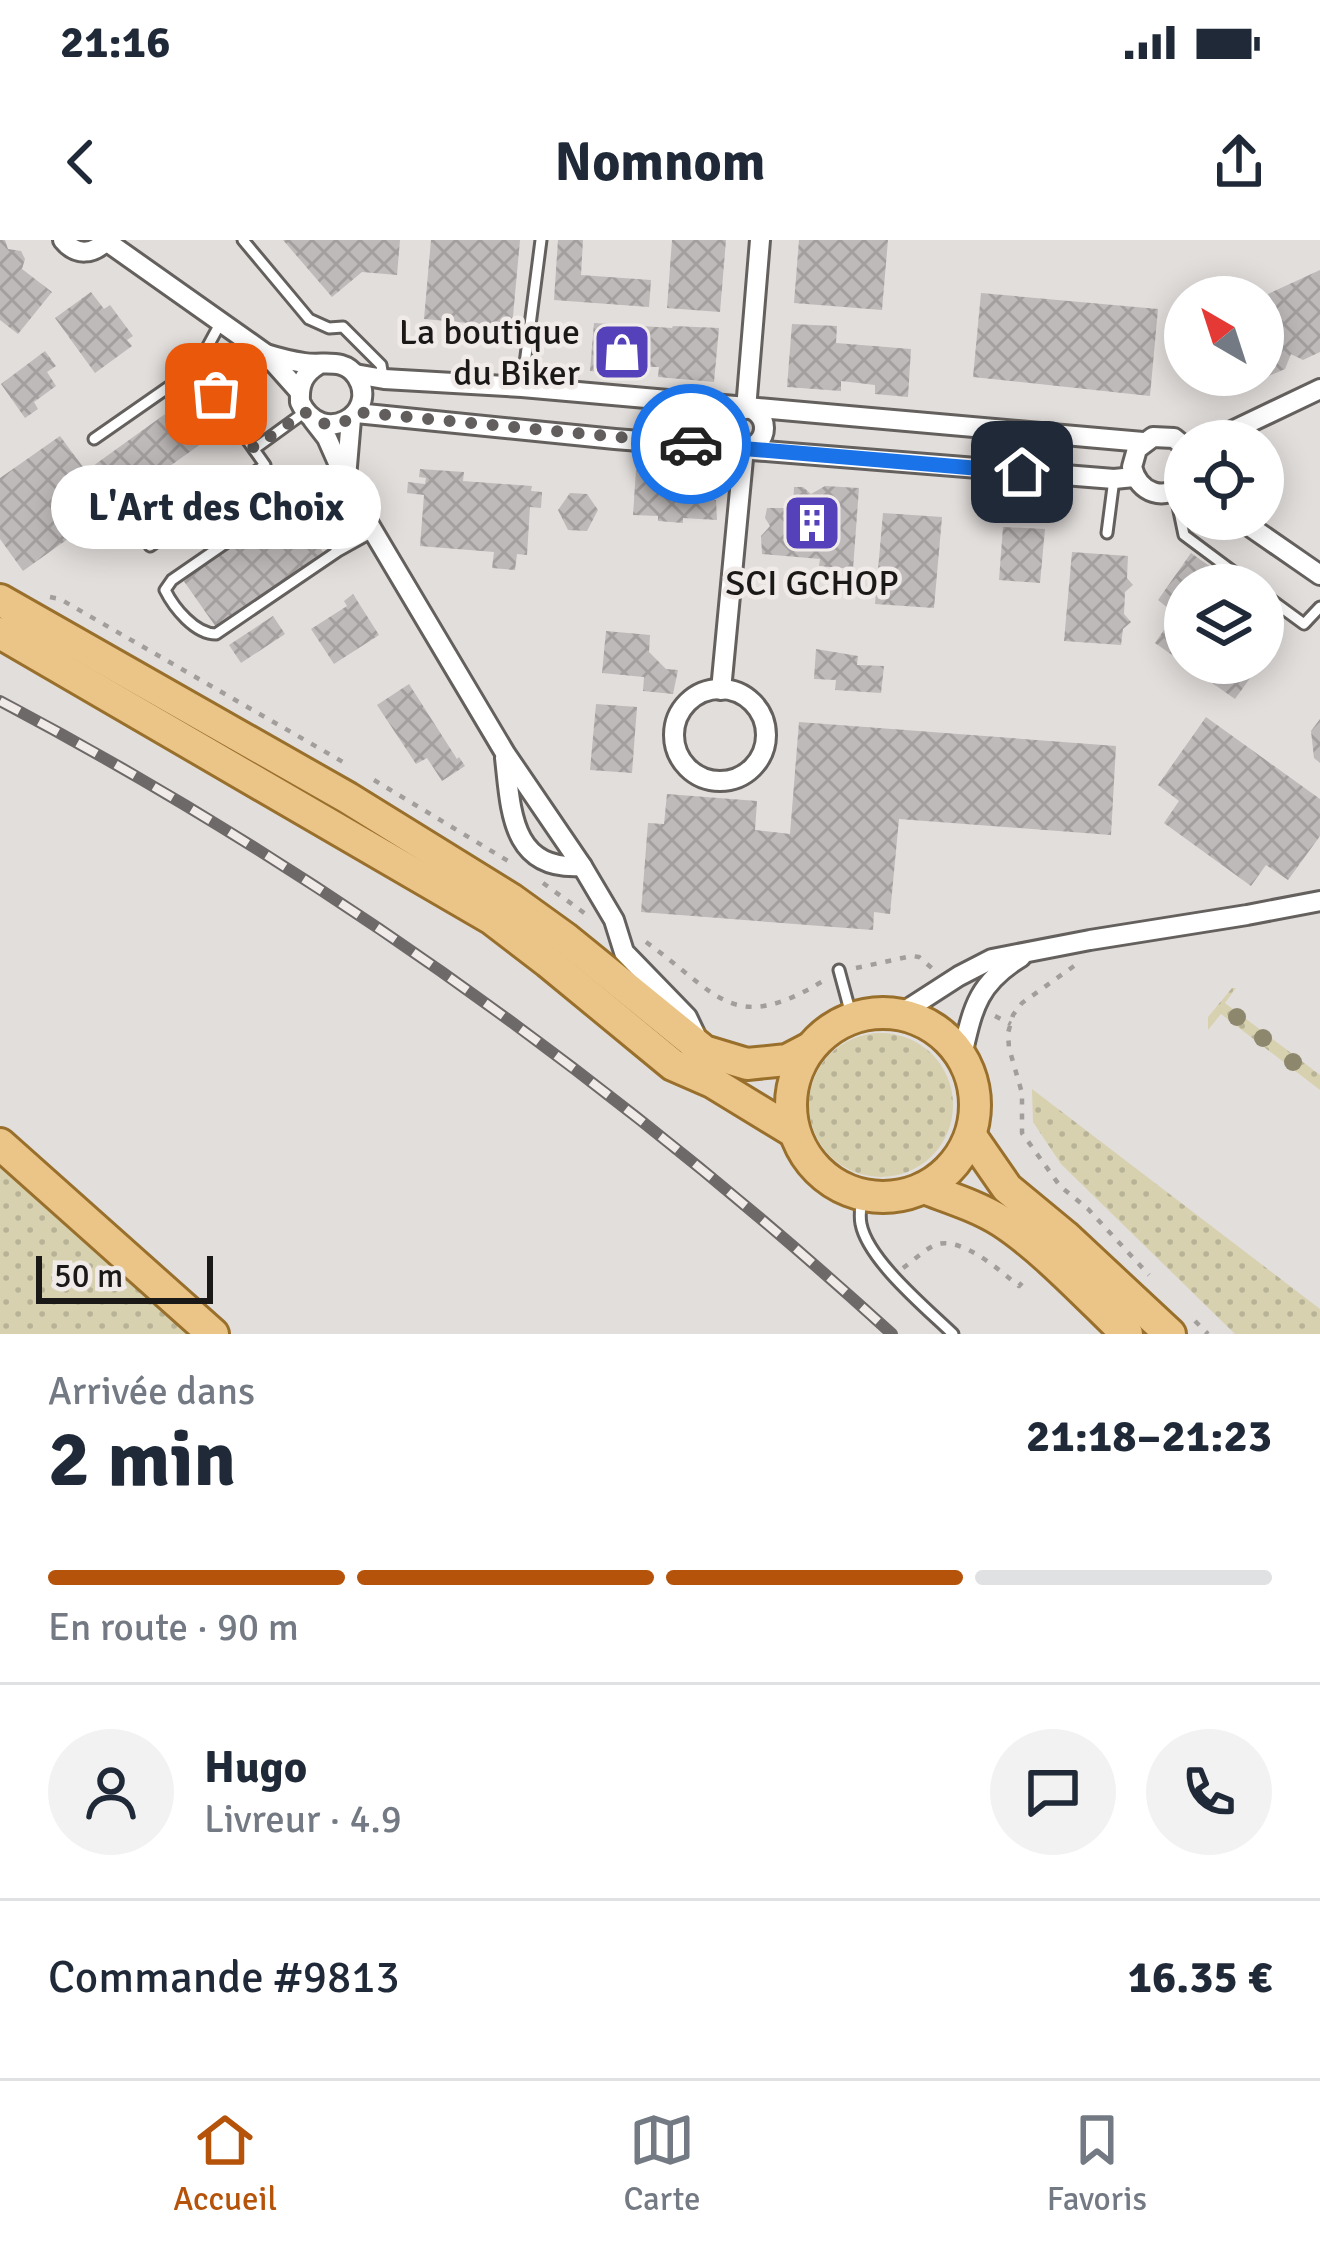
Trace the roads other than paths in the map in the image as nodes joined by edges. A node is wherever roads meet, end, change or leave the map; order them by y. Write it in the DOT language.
graph roads {
  1 [pos="63,240"];
  2 [pos="107,240"];
  3 [pos="243,240"];
  4 [pos="541,240"];
  5 [pos="760,240"];
  6 [pos="221,322"];
  7 [pos="266,354"];
  8 [pos="318,365"];
  9 [pos="196,368"];
  10 [pos="356,374"];
  11 [pos="384,379"];
  12 [pos="522,388"];
  13 [pos="1320,389"];
  14 [pos="299,391"];
  15 [pos="746,409"];
  16 [pos="309,416"];
  17 [pos="353,416"];
  18 [pos="1255,420"];
  19 [pos="1164,435"];
  20 [pos="94,439"];
  21 [pos="1144,442"];
  22 [pos="254,448"];
  23 [pos="744,448"];
  24 [pos="1135,477"];
  25 [pos="346,478"];
  26 [pos="1114,479"];
  27 [pos="1164,494"];
  28 [pos="374,532"];
  29 [pos="1107,533"];
  30 [pos="1191,540"];
  31 [pos="1270,540"];
  32 [pos="150,546"];
  33 [pos="338,551"];
  34 [pos="1223,564"];
  35 [pos="1320,574"];
  36 [pos="0,600"];
  37 [pos="1320,607"];
  38 [pos="1284,609"];
  39 [pos="0,633"];
  40 [pos="721,690"];
  41 [pos="505,753"];
  42 [pos="582,866"];
  43 [pos="1320,901"];
  44 [pos="1030,951"];
  45 [pos="839,970"];
  46 [pos="900,1014"];
  47 [pos="852,1018"];
  48 [pos="810,1048"];
  49 [pos="704,1051"];
  50 [pos="962,1055"];
  51 [pos="794,1132"];
  52 [pos="971,1136"];
  53 [pos="0,1144"];
  54 [pos="924,1188"];
  55 [pos="862,1195"];
  56 [pos="1181,1327"];
  57 [pos="214,1334"];
  58 [pos="953,1334"];
  59 [pos="1127,1334"];
  1 -- 2 [label="street"];
  2 -- 6 [label="street"];
  3 -- 11 [label="lane"];
  4 -- 12 [label="lane"];
  5 -- 15 [label="street"];
  6 -- 7 [label="street"];
  6 -- 9 [label="lane"];
  7 -- 8 [label="street"];
  7 -- 14 [label="street"];
  8 -- 10 [label="street"];
  8 -- 14 [label="street"];
  9 -- 20 [label="lane"];
  9 -- 22 [label="lane"];
  10 -- 11 [label="street"];
  10 -- 17 [label="street"];
  11 -- 12 [label="street"];
  12 -- 15 [label="street"];
  13 -- 18 [label="street"];
  14 -- 16 [label="street"];
  15 -- 21 [label="street"];
  15 -- 23 [label="street"];
  15 -- 23 [label="street"];
  16 -- 17 [label="street"];
  16 -- 22 [label="lane"];
  16 -- 25 [label="street"];
  17 -- 23 [label="street"];
  17 -- 25 [label="street"];
  19 -- 21 [label="street"];
  21 -- 24 [label="street"];
  22 -- 32 [label="lane"];
  23 -- 26 [label="street"];
  23 -- 40 [label="street"];
  24 -- 26 [label="street"];
  24 -- 27 [label="street"];
  25 -- 28 [label="street"];
  26 -- 29 [label="lane"];
  28 -- 33 [label="lane"];
  28 -- 41 [label="street"];
  30 -- 34 [label="lane"];
  31 -- 35 [label="street"];
  33 -- 33 [label="lane"];
  36 -- 49 [label="main road"];
  37 -- 38 [label="lane"];
  39 -- 51 [label="main road"];
  40 -- 40 [label="street"];
  41 -- 42 [label="street"];
  41 -- 42 [label="street"];
  42 -- 49 [label="street"];
  43 -- 44 [label="street"];
  44 -- 46 [label="street"];
  44 -- 50 [label="street"];
  45 -- 47 [label="lane"];
  46 -- 47 [label="main road"];
  46 -- 50 [label="main road"];
  47 -- 48 [label="main road"];
  48 -- 49 [label="main road"];
  48 -- 51 [label="main road"];
  50 -- 52 [label="main road"];
  51 -- 55 [label="main road"];
  52 -- 54 [label="main road"];
  52 -- 56 [label="main road"];
  53 -- 57 [label="main road"];
  54 -- 55 [label="main road"];
  54 -- 59 [label="main road"];
  55 -- 58 [label="lane"];
}
